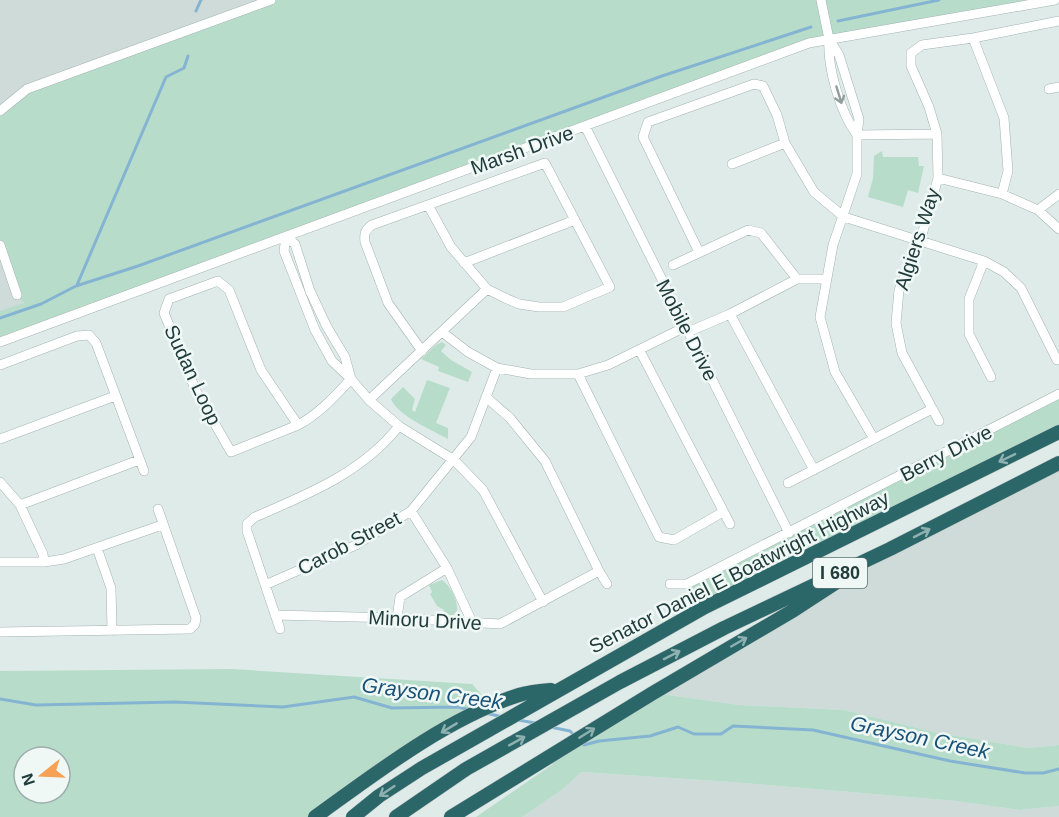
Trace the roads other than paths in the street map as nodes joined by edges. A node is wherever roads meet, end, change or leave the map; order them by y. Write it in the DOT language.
graph roads {
  1 [pos="270,0"];
  2 [pos="821,0"];
  3 [pos="1054,0"];
  4 [pos="1059,21"];
  5 [pos="973,38"];
  6 [pos="829,39"];
  7 [pos="1059,87"];
  8 [pos="1049,89"];
  9 [pos="0,111"];
  10 [pos="585,126"];
  11 [pos="937,134"];
  12 [pos="857,135"];
  13 [pos="785,143"];
  14 [pos="732,164"];
  15 [pos="938,178"];
  16 [pos="1002,194"];
  17 [pos="1059,194"];
  18 [pos="428,205"];
  19 [pos="1038,210"];
  20 [pos="844,217"];
  21 [pos="575,219"];
  22 [pos="1059,229"];
  23 [pos="286,237"];
  24 [pos="920,242"];
  25 [pos="0,245"];
  26 [pos="699,252"];
  27 [pos="984,261"];
  28 [pos="464,263"];
  29 [pos="673,265"];
  30 [pos="797,279"];
  31 [pos="826,279"];
  32 [pos="487,289"];
  33 [pos="17,295"];
  34 [pos="730,314"];
  35 [pos="687,329"];
  36 [pos="442,332"];
  37 [pos="1059,341"];
  38 [pos="0,342"];
  39 [pos="1048,346"];
  40 [pos="422,351"];
  41 [pos="640,351"];
  42 [pos="1056,360"];
  43 [pos="0,365"];
  44 [pos="497,368"];
  45 [pos="578,375"];
  46 [pos="991,377"];
  47 [pos="351,379"];
  48 [pos="1059,394"];
  49 [pos="115,396"];
  50 [pos="487,398"];
  51 [pos="369,400"];
  52 [pos="932,409"];
  53 [pos="939,421"];
  54 [pos="298,425"];
  55 [pos="399,426"];
  56 [pos="1059,432"];
  57 [pos="0,439"];
  58 [pos="874,439"];
  59 [pos="139,460"];
  60 [pos="454,460"];
  61 [pos="1059,463"];
  62 [pos="814,470"];
  63 [pos="144,471"];
  64 [pos="0,482"];
  65 [pos="788,483"];
  66 [pos="20,505"];
  67 [pos="158,509"];
  68 [pos="411,511"];
  69 [pos="723,512"];
  70 [pos="730,524"];
  71 [pos="162,525"];
  72 [pos="789,533"];
  73 [pos="97,548"];
  74 [pos="890,549"];
  75 [pos="0,562"];
  76 [pos="44,562"];
  77 [pos="447,568"];
  78 [pos="598,571"];
  79 [pos="607,584"];
  80 [pos="670,584"];
  81 [pos="265,585"];
  82 [pos="543,602"];
  83 [pos="275,615"];
  84 [pos="397,618"];
  85 [pos="472,622"];
  86 [pos="280,629"];
  87 [pos="112,631"];
  88 [pos="0,632"];
  89 [pos="560,688"];
  90 [pos="388,765"];
  91 [pos="315,817"];
  92 [pos="326,817"];
  93 [pos="353,817"];
  94 [pos="396,817"];
  95 [pos="451,817"];
  1 -- 9 [label="street"];
  2 -- 6 [label="street"];
  3 -- 6 [label="street, Marsh Drive"];
  4 -- 5 [label="street"];
  5 -- 11 [label="street, Algiers Way"];
  5 -- 16 [label="street"];
  6 -- 10 [label="street, Marsh Drive"];
  6 -- 12 [label="street"];
  7 -- 8 [label="street"];
  10 -- 23 [label="street, Marsh Drive"];
  10 -- 35 [label="street, Mobile Drive"];
  11 -- 12 [label="street"];
  11 -- 15 [label="street, Algiers Way"];
  12 -- 20 [label="street"];
  13 -- 14 [label="street"];
  13 -- 20 [label="street"];
  13 -- 26 [label="street"];
  15 -- 16 [label="street"];
  15 -- 24 [label="street, Algiers Way"];
  16 -- 19 [label="street"];
  17 -- 19 [label="street"];
  18 -- 21 [label="street"];
  18 -- 28 [label="street"];
  18 -- 40 [label="street"];
  19 -- 22 [label="street"];
  20 -- 24 [label="street"];
  20 -- 31 [label="street"];
  21 -- 28 [label="street"];
  21 -- 32 [label="street"];
  23 -- 38 [label="street, Marsh Drive"];
  23 -- 47 [label="street"];
  24 -- 27 [label="street"];
  24 -- 52 [label="street, Algiers Way"];
  25 -- 33 [label="street"];
  26 -- 29 [label="street"];
  26 -- 30 [label="street"];
  27 -- 39 [label="street"];
  27 -- 46 [label="street"];
  28 -- 32 [label="street"];
  30 -- 31 [label="street"];
  30 -- 34 [label="street"];
  31 -- 58 [label="street"];
  32 -- 36 [label="street"];
  34 -- 35 [label="street"];
  34 -- 62 [label="street"];
  35 -- 41 [label="street"];
  35 -- 72 [label="street, Mobile Drive"];
  36 -- 40 [label="street"];
  36 -- 44 [label="street"];
  37 -- 39 [label="street"];
  39 -- 42 [label="street"];
  40 -- 51 [label="street"];
  41 -- 45 [label="street"];
  41 -- 69 [label="street"];
  43 -- 49 [label="street"];
  44 -- 45 [label="street"];
  44 -- 50 [label="street, Carob Street"];
  45 -- 69 [label="street"];
  47 -- 51 [label="street"];
  47 -- 54 [label="street, Sudan Loop"];
  48 -- 72 [label="street, Berry Drive"];
  49 -- 57 [label="street"];
  49 -- 59 [label="street"];
  50 -- 60 [label="street, Carob Street"];
  50 -- 78 [label="street"];
  51 -- 55 [label="street"];
  52 -- 53 [label="street, Algiers Way"];
  52 -- 58 [label="street"];
  54 -- 54 [label="street, Sudan Loop"];
  55 -- 60 [label="street"];
  55 -- 81 [label="street"];
  56 -- 89 [label="highway, Senator Daniel E Boatwright Highway / I 680, one-way"];
  58 -- 62 [label="street"];
  59 -- 63 [label="street"];
  59 -- 66 [label="street"];
  60 -- 68 [label="street, Carob Street"];
  60 -- 82 [label="street"];
  74 -- 61 [label="highway, I 680, one-way"];
  62 -- 65 [label="street"];
  64 -- 66 [label="street"];
  66 -- 76 [label="street"];
  67 -- 71 [label="street"];
  68 -- 77 [label="street"];
  68 -- 81 [label="street, Carob Street"];
  69 -- 70 [label="street"];
  71 -- 73 [label="street"];
  71 -- 87 [label="street"];
  72 -- 80 [label="street, Berry Drive"];
  73 -- 76 [label="street"];
  73 -- 87 [label="street"];
  94 -- 74 [label="highway, I 680, one-way"];
  95 -- 74 [label="highway, one-way"];
  75 -- 76 [label="street"];
  77 -- 84 [label="street"];
  77 -- 85 [label="street"];
  78 -- 79 [label="street"];
  78 -- 82 [label="street, Minoru Drive"];
  81 -- 83 [label="street"];
  82 -- 85 [label="street, Minoru Drive"];
  83 -- 84 [label="street, Minoru Drive"];
  83 -- 86 [label="street"];
  84 -- 85 [label="street, Minoru Drive"];
  87 -- 88 [label="street"];
  89 -- 90 [label="highway, one-way"];
  89 -- 93 [label="highway, Senator Daniel E Boatwright Highway / I 680, one-way"];
  90 -- 91 [label="highway"];
  90 -- 92 [label="highway"];
}
